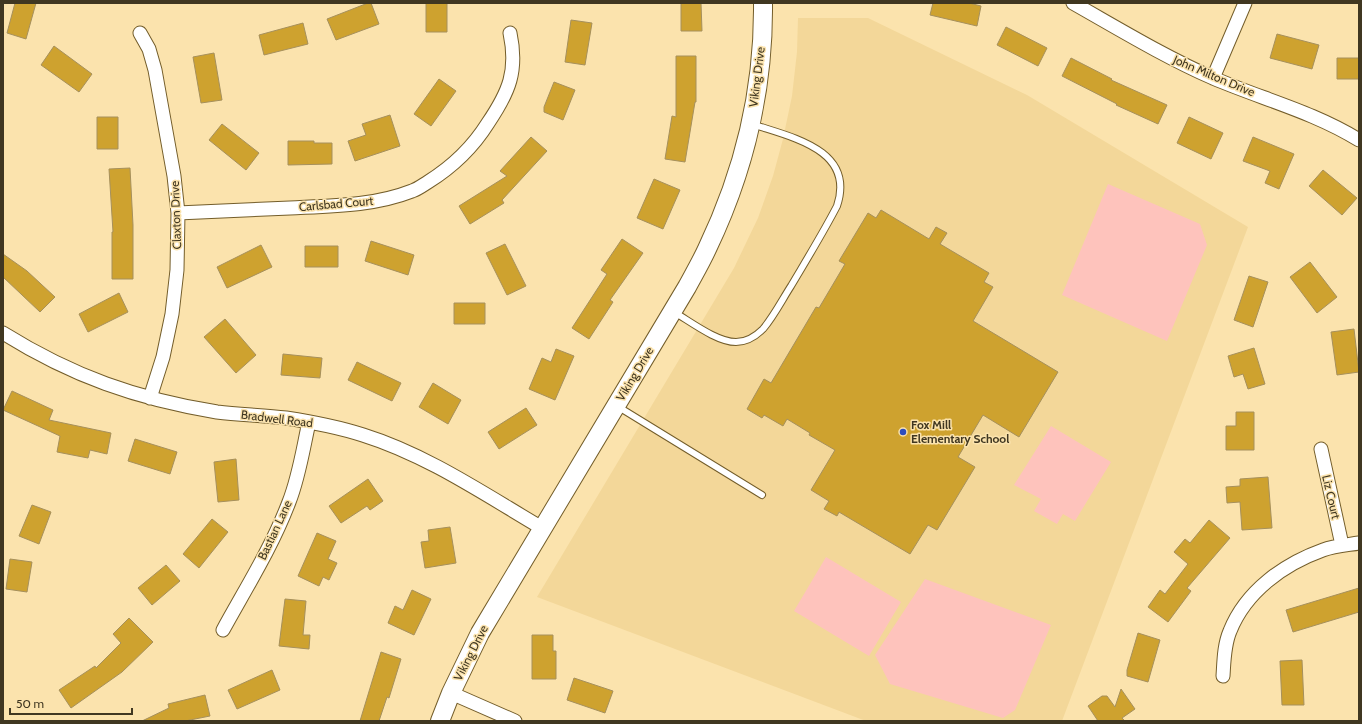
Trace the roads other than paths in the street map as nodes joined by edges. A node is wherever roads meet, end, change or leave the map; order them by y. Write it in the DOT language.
graph roads {
  1 [pos="762,3"];
  2 [pos="1074,3"];
  3 [pos="1245,3"];
  4 [pos="140,33"];
  5 [pos="510,33"];
  6 [pos="1213,78"];
  7 [pos="751,124"];
  8 [pos="1359,140"];
  9 [pos="178,213"];
  10 [pos="672,311"];
  11 [pos="3,334"];
  12 [pos="150,398"];
  13 [pos="616,405"];
  14 [pos="309,422"];
  15 [pos="1321,449"];
  16 [pos="762,495"];
  17 [pos="542,528"];
  18 [pos="1359,543"];
  19 [pos="1342,545"];
  20 [pos="223,630"];
  21 [pos="1223,676"];
  22 [pos="451,693"];
  23 [pos="440,721"];
  24 [pos="515,721"];
  1 -- 7 [label="street, Viking Drive"];
  2 -- 6 [label="street, John Milton Drive"];
  3 -- 6 [label="street"];
  4 -- 9 [label="street, Claxton Drive"];
  5 -- 9 [label="street, Carlsbad Court"];
  6 -- 8 [label="street, John Milton Drive"];
  7 -- 10 [label="street, Viking Drive"];
  7 -- 10 [label="lane"];
  9 -- 12 [label="street, Claxton Drive"];
  10 -- 13 [label="street, Viking Drive"];
  11 -- 12 [label="street, Bradwell Road"];
  12 -- 14 [label="street, Bradwell Road"];
  13 -- 16 [label="lane"];
  13 -- 17 [label="street, Viking Drive"];
  14 -- 17 [label="street, Bradwell Road"];
  14 -- 20 [label="street, Bastian Lane"];
  15 -- 19 [label="street, Liz Court"];
  17 -- 22 [label="street, Viking Drive"];
  18 -- 19 [label="street"];
  19 -- 21 [label="street"];
  22 -- 23 [label="street, Viking Drive"];
  22 -- 24 [label="street"];
}
